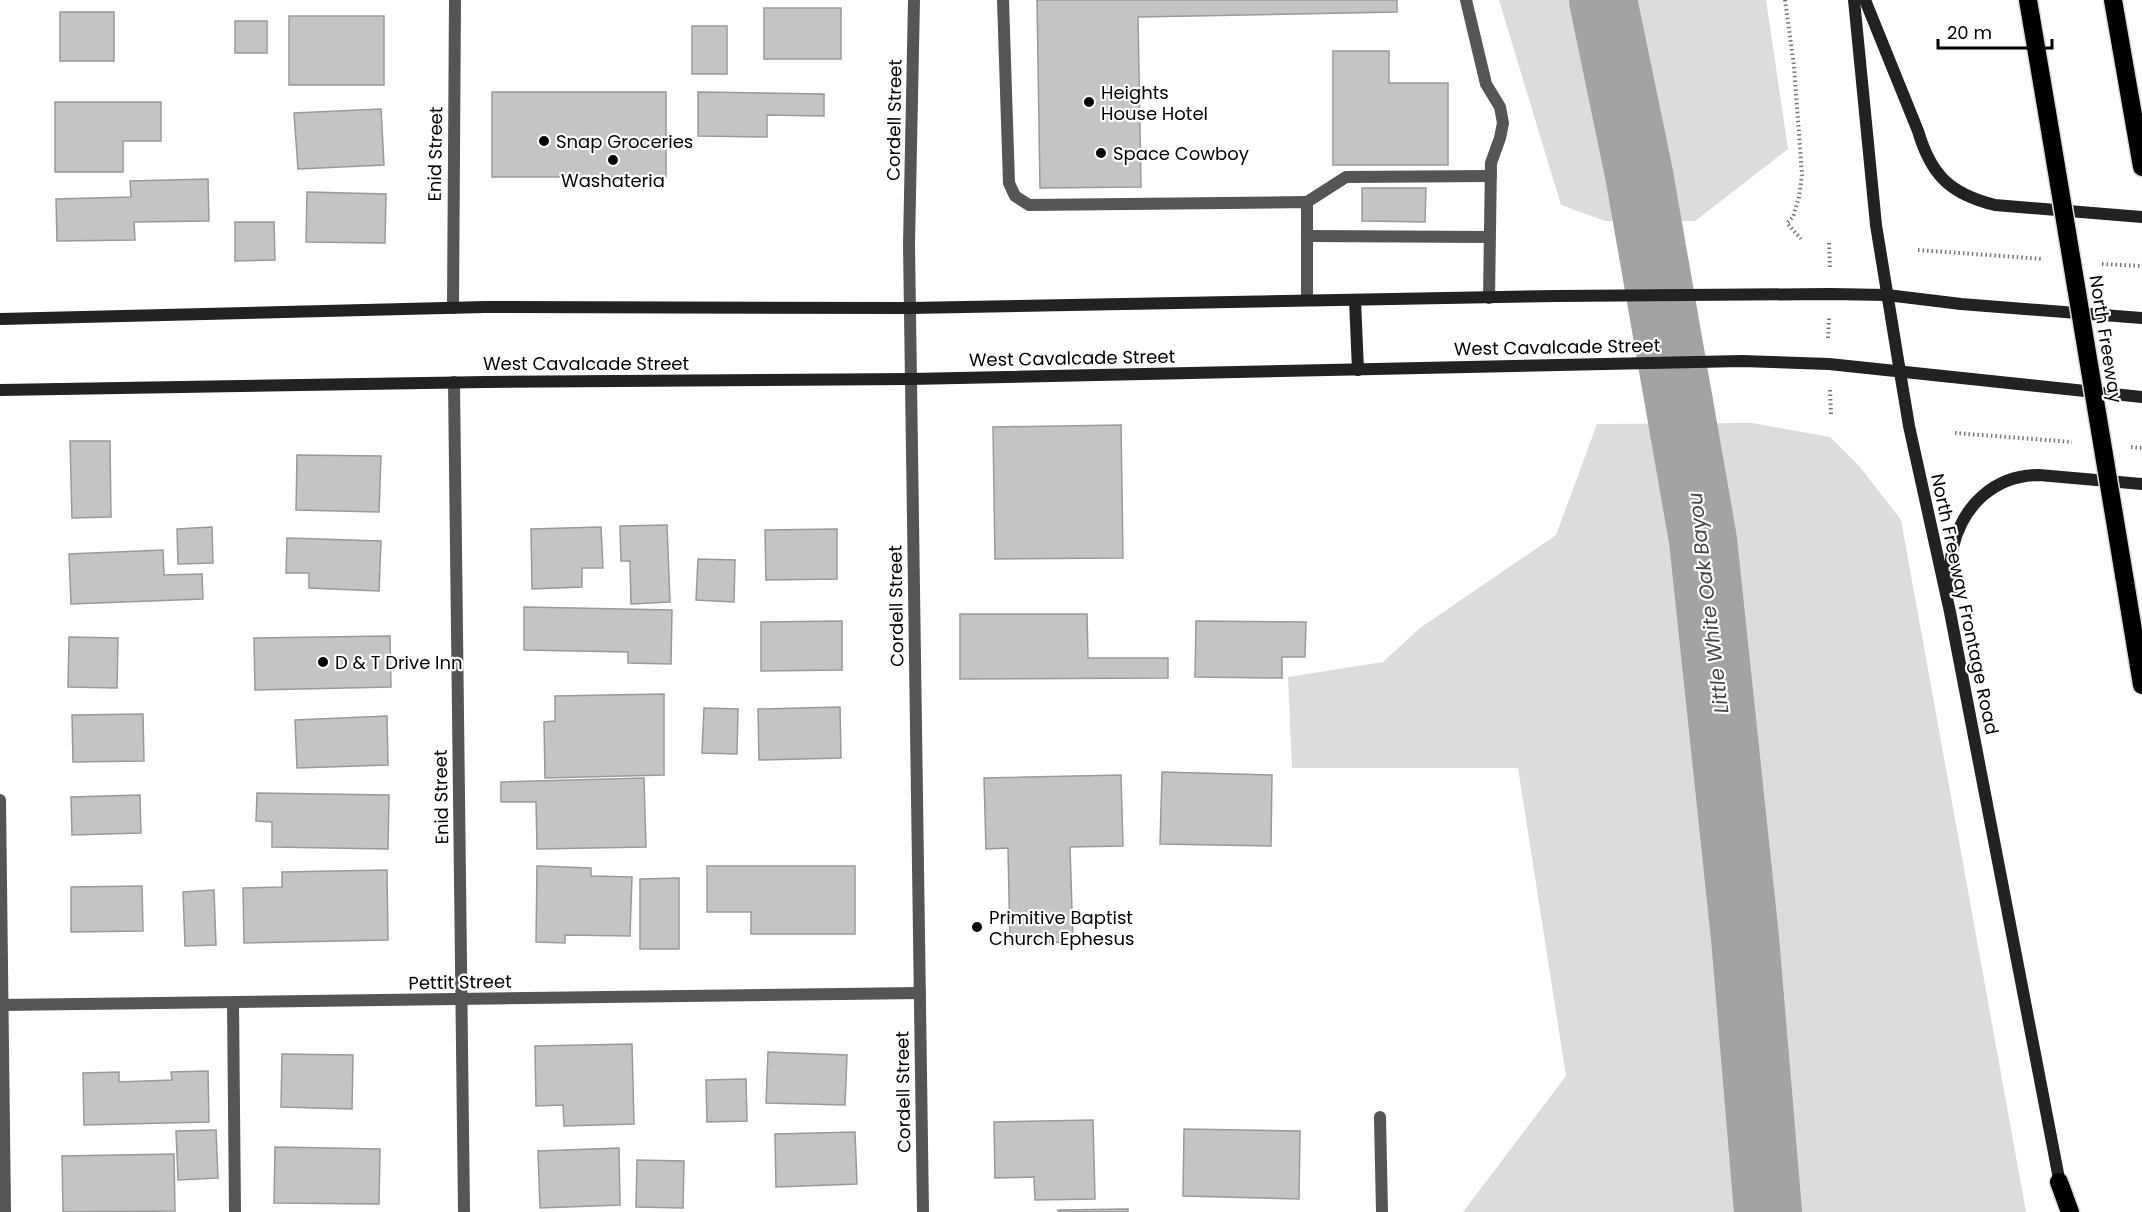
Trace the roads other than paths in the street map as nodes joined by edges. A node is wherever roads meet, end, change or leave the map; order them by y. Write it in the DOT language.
graph roads {
  1 [pos="455,0"];
  2 [pos="914,0"];
  3 [pos="1003,0"];
  4 [pos="1466,0"];
  5 [pos="1854,0"];
  6 [pos="1865,0"];
  7 [pos="2028,0"];
  8 [pos="2113,0"];
  9 [pos="2142,167"];
  10 [pos="1491,176"];
  11 [pos="1307,202"];
  12 [pos="2142,217"];
  13 [pos="1308,236"];
  14 [pos="1489,237"];
  15 [pos="1887,295"];
  16 [pos="1489,298"];
  17 [pos="1307,300"];
  18 [pos="1355,300"];
  19 [pos="453,308"];
  20 [pos="910,308"];
  21 [pos="2142,318"];
  22 [pos="0,319"];
  23 [pos="1358,370"];
  24 [pos="1900,372"];
  25 [pos="910,379"];
  26 [pos="454,382"];
  27 [pos="0,390"];
  28 [pos="2142,397"];
  29 [pos="2142,484"];
  30 [pos="1950,612"];
  31 [pos="2142,686"];
  32 [pos="0,800"];
  33 [pos="920,993"];
  34 [pos="461,1000"];
  35 [pos="233,1003"];
  36 [pos="1,1005"];
  37 [pos="1380,1117"];
  38 [pos="2059,1182"];
  39 [pos="5,1212"];
  40 [pos="235,1212"];
  41 [pos="464,1212"];
  42 [pos="923,1212"];
  43 [pos="1382,1212"];
  44 [pos="2065,1212"];
  45 [pos="2070,1212"];
  1 -- 19 [label="street, Enid Street"];
  2 -- 20 [label="street, Cordell Street"];
  3 -- 11 [label="street"];
  4 -- 10 [label="street"];
  5 -- 15 [label="main road, North Freeway Frontage Road"];
  6 -- 12 [label="main road"];
  7 -- 31 [label="highway, North Freeway, bridge"];
  8 -- 9 [label="highway"];
  10 -- 11 [label="street"];
  10 -- 14 [label="street"];
  11 -- 13 [label="street"];
  13 -- 14 [label="street"];
  13 -- 17 [label="street"];
  14 -- 16 [label="street"];
  15 -- 16 [label="main road"];
  15 -- 21 [label="main road"];
  15 -- 24 [label="main road, North Freeway Frontage Road"];
  16 -- 18 [label="main road"];
  17 -- 18 [label="main road"];
  17 -- 20 [label="main road"];
  18 -- 23 [label="main road"];
  19 -- 20 [label="main road"];
  19 -- 22 [label="main road"];
  20 -- 25 [label="street, Cordell Street"];
  23 -- 24 [label="main road, West Cavalcade Street"];
  23 -- 25 [label="main road, West Cavalcade Street"];
  24 -- 28 [label="main road, West Cavalcade Street"];
  24 -- 30 [label="main road, North Freeway Frontage Road"];
  25 -- 26 [label="main road, West Cavalcade Street"];
  25 -- 33 [label="street, Cordell Street"];
  26 -- 27 [label="main road, West Cavalcade Street"];
  26 -- 34 [label="street, Enid Street"];
  29 -- 30 [label="main road"];
  30 -- 38 [label="main road, North Freeway Frontage Road"];
  32 -- 36 [label="street"];
  33 -- 34 [label="street, Pettit Street"];
  33 -- 42 [label="street, Cordell Street"];
  34 -- 35 [label="street, Pettit Street"];
  34 -- 41 [label="street, Enid Street"];
  35 -- 36 [label="street, Pettit Street"];
  35 -- 40 [label="street"];
  36 -- 39 [label="street"];
  37 -- 43 [label="street"];
  38 -- 44 [label="main road, North Freeway Frontage Road"];
  38 -- 45 [label="highway"];
}
